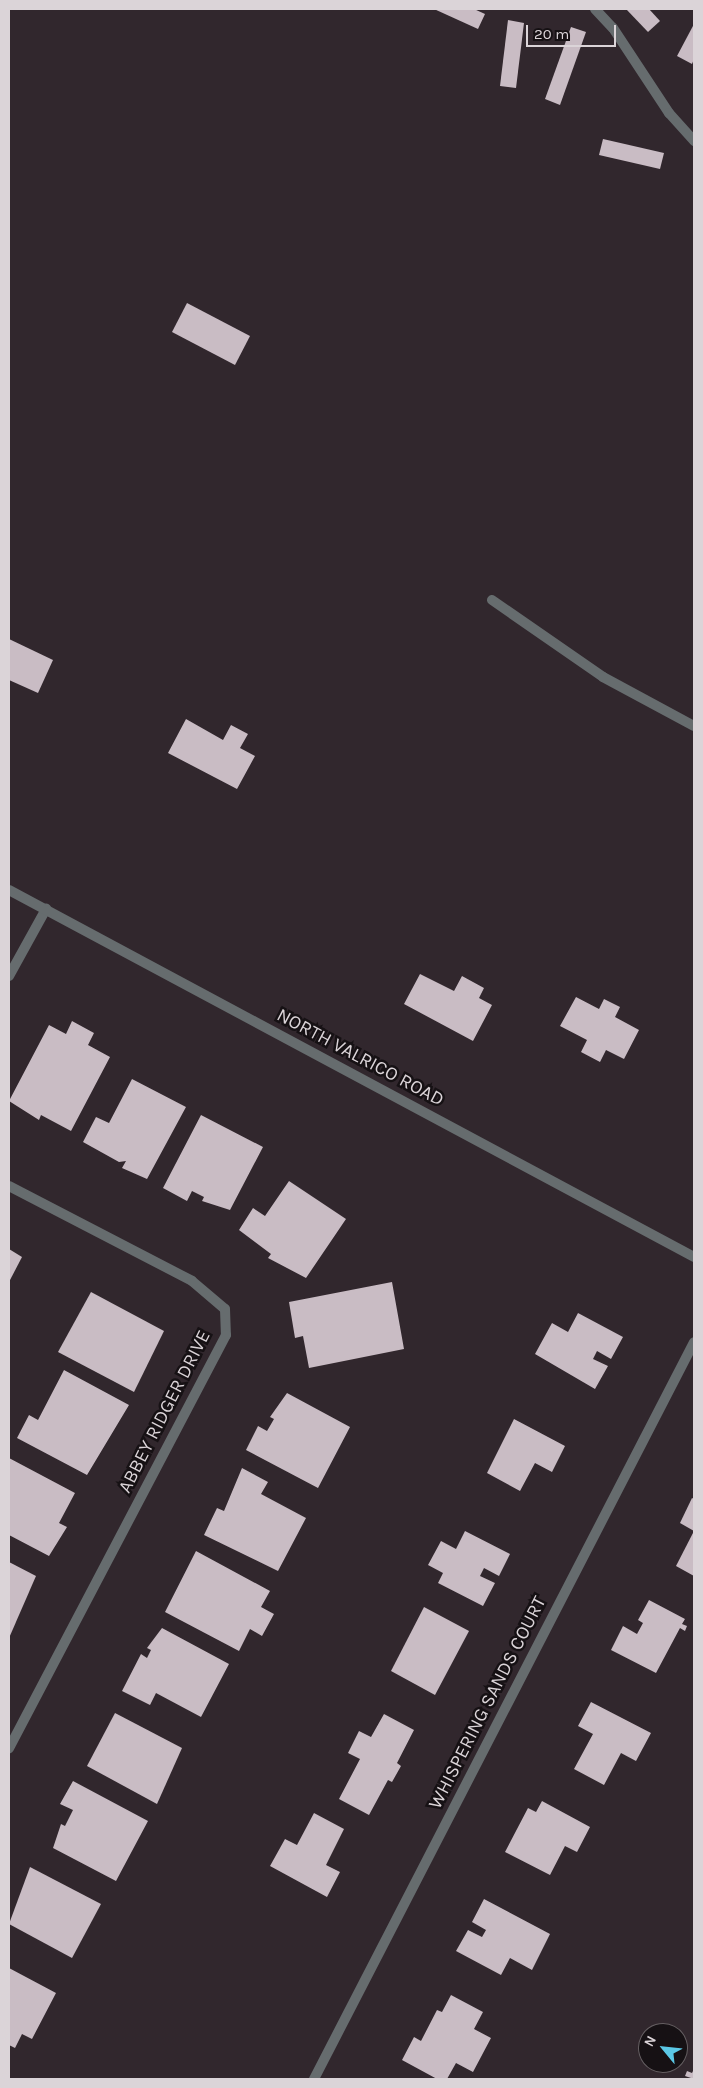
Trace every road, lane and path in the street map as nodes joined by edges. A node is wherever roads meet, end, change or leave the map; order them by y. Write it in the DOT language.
graph roads {
  1 [pos="595,9"];
  2 [pos="694,141"];
  3 [pos="492,600"];
  4 [pos="694,726"];
  5 [pos="9,890"];
  6 [pos="46,909"];
  7 [pos="9,976"];
  8 [pos="9,1186"];
  9 [pos="694,1257"];
  10 [pos="694,1342"];
  11 [pos="9,1749"];
  12 [pos="314,2079"];
  1 -- 2 [label="street"];
  3 -- 4 [label="street"];
  5 -- 6 [label="street, NORTH VALRICO ROAD"];
  6 -- 7 [label="street"];
  6 -- 9 [label="street, NORTH VALRICO ROAD"];
  8 -- 11 [label="street, ABBEY RIDGER DRIVE"];
  10 -- 12 [label="street, WHISPERING SANDS COURT"];
}
